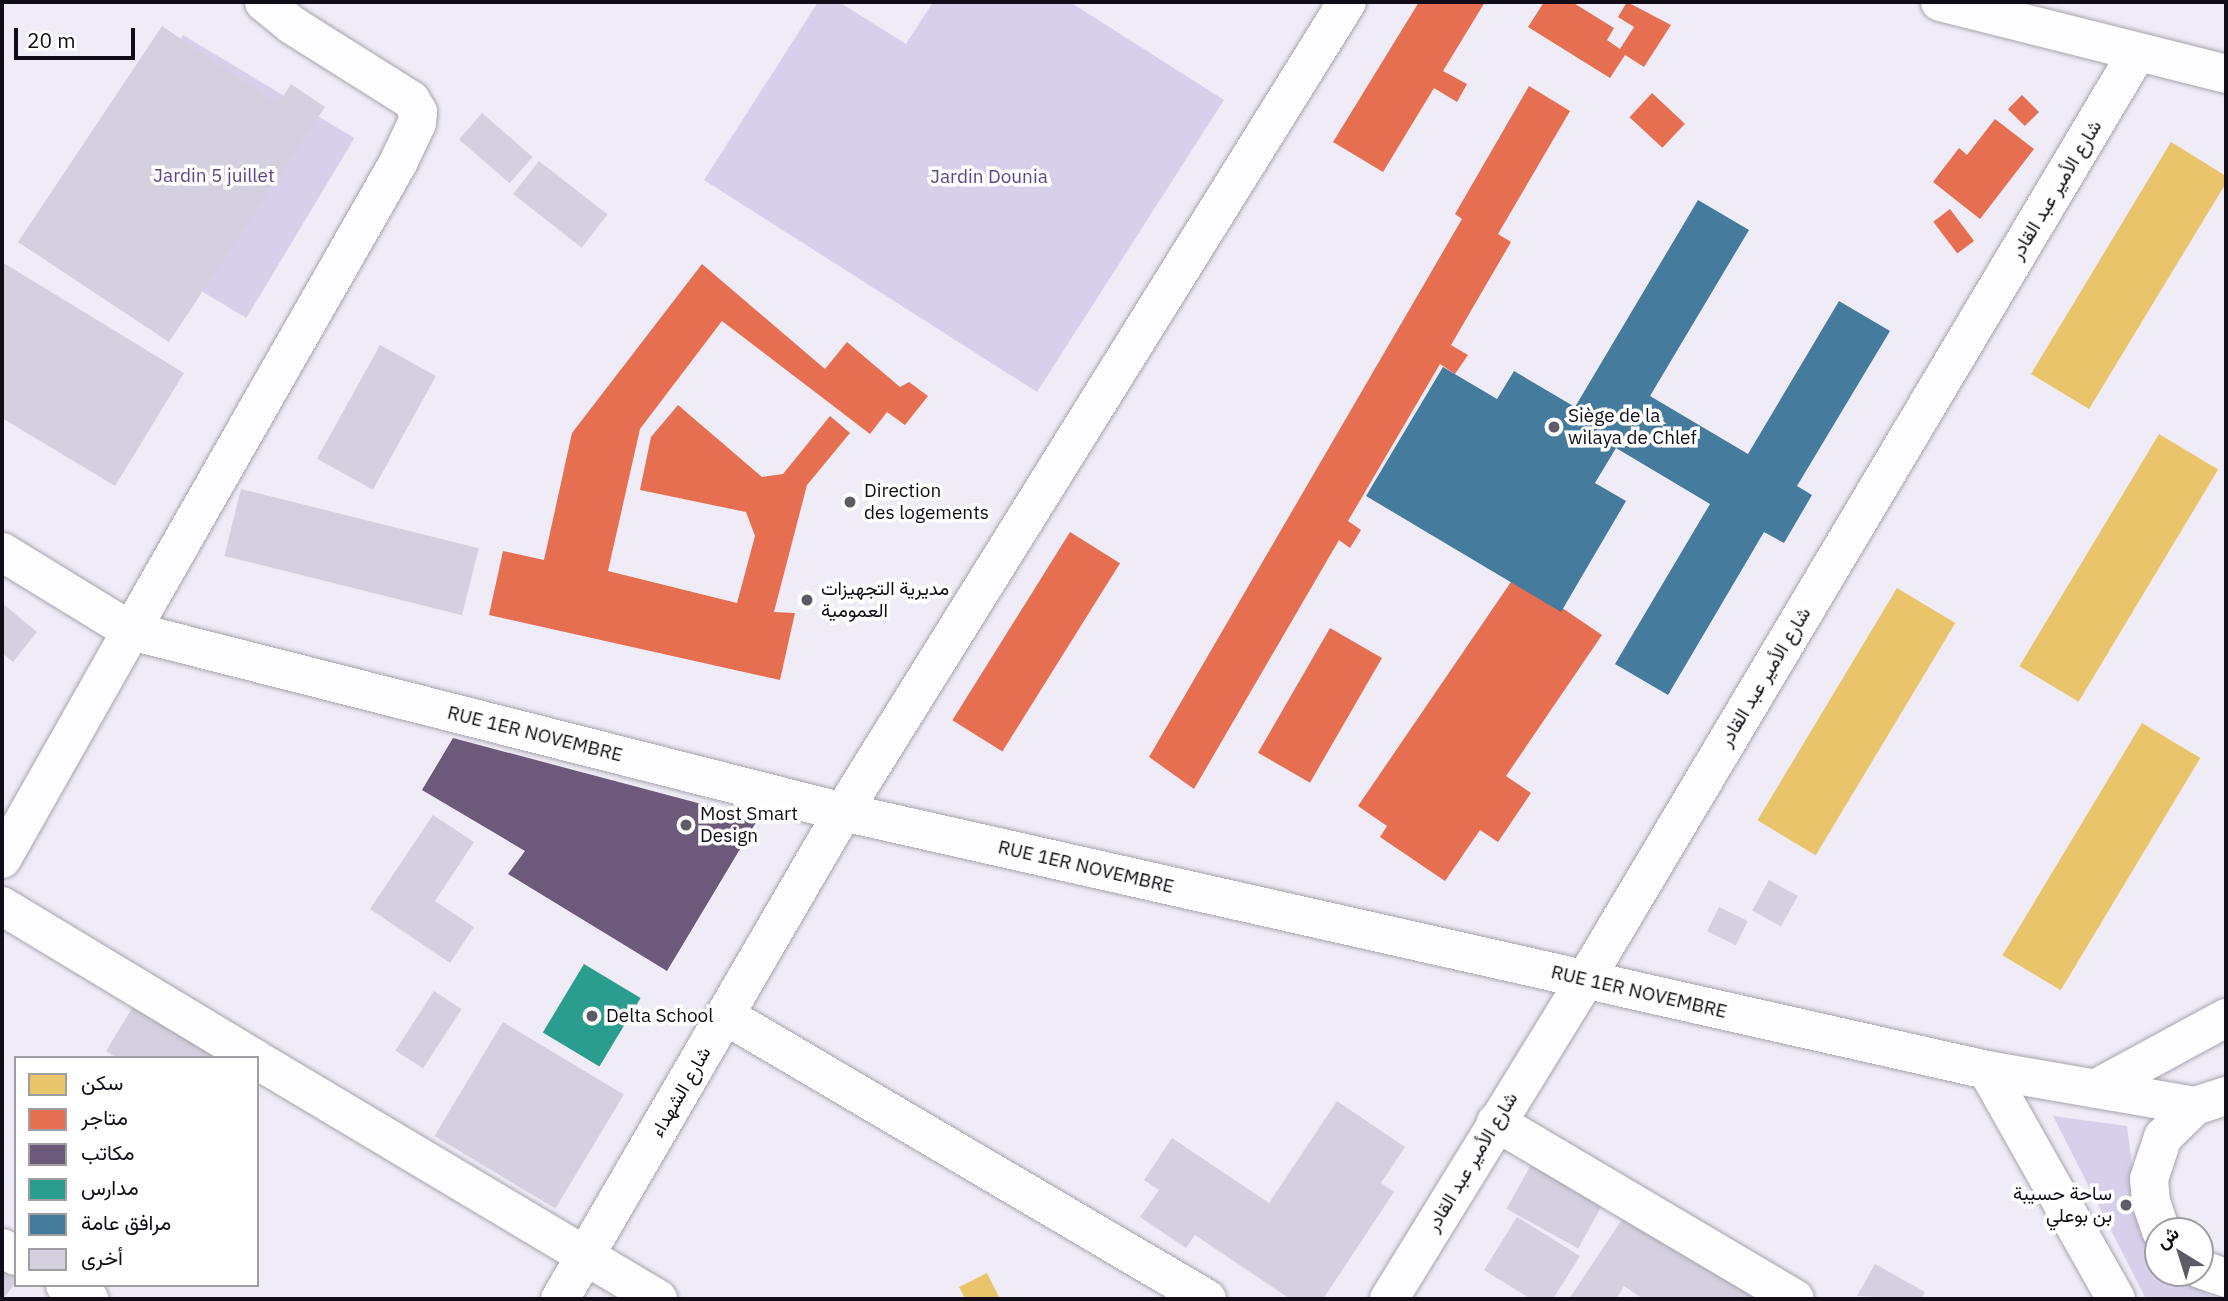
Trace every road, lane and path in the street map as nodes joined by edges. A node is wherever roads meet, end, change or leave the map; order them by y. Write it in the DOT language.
graph roads {
  1 [pos="264,2"];
  2 [pos="1347,2"];
  3 [pos="1940,2"];
  4 [pos="2137,53"];
  5 [pos="2226,74"];
  6 [pos="2,552"];
  7 [pos="131,631"];
  8 [pos="843,811"];
  9 [pos="2,859"];
  10 [pos="2,906"];
  11 [pos="1585,980"];
  12 [pos="726,1016"];
  13 [pos="2226,1018"];
  14 [pos="251,1056"];
  15 [pos="259,1061"];
  16 [pos="1987,1070"];
  17 [pos="2095,1089"];
  18 [pos="2216,1091"];
  19 [pos="1496,1122"];
  20 [pos="2156,1217"];
  21 [pos="585,1256"];
  22 [pos="68,1287"];
  23 [pos="89,1299"];
  24 [pos="560,1299"];
  25 [pos="659,1299"];
  26 [pos="1207,1299"];
  27 [pos="1389,1299"];
  28 [pos="1795,1299"];
  29 [pos="2116,1299"];
  1 -- 7 [label="street"];
  2 -- 8 [label="street, شارع الشهداء"];
  3 -- 4 [label="street"];
  4 -- 5 [label="street"];
  4 -- 11 [label="street, شارع الأمير عبد القادر"];
  6 -- 7 [label="street, RUE 1ER NOVEMBRE"];
  7 -- 8 [label="street, RUE 1ER NOVEMBRE"];
  7 -- 9 [label="street"];
  8 -- 11 [label="street, RUE 1ER NOVEMBRE"];
  8 -- 12 [label="street, شارع الشهداء"];
  10 -- 14 [label="street"];
  11 -- 16 [label="street, RUE 1ER NOVEMBRE"];
  11 -- 19 [label="street, شارع الأمير عبد القادر"];
  12 -- 21 [label="street, شارع الشهداء"];
  12 -- 26 [label="street"];
  13 -- 17 [label="street"];
  15 -- 21 [label="street"];
  16 -- 17 [label="street, RUE 1ER NOVEMBRE"];
  16 -- 29 [label="street"];
  17 -- 18 [label="street, RUE 1ER NOVEMBRE"];
  18 -- 20 [label="street"];
  19 -- 27 [label="street, شارع الأمير عبد القادر"];
  19 -- 28 [label="street"];
  21 -- 24 [label="street, شارع الشهداء"];
  21 -- 25 [label="street"];
  22 -- 23 [label="street"];
}
